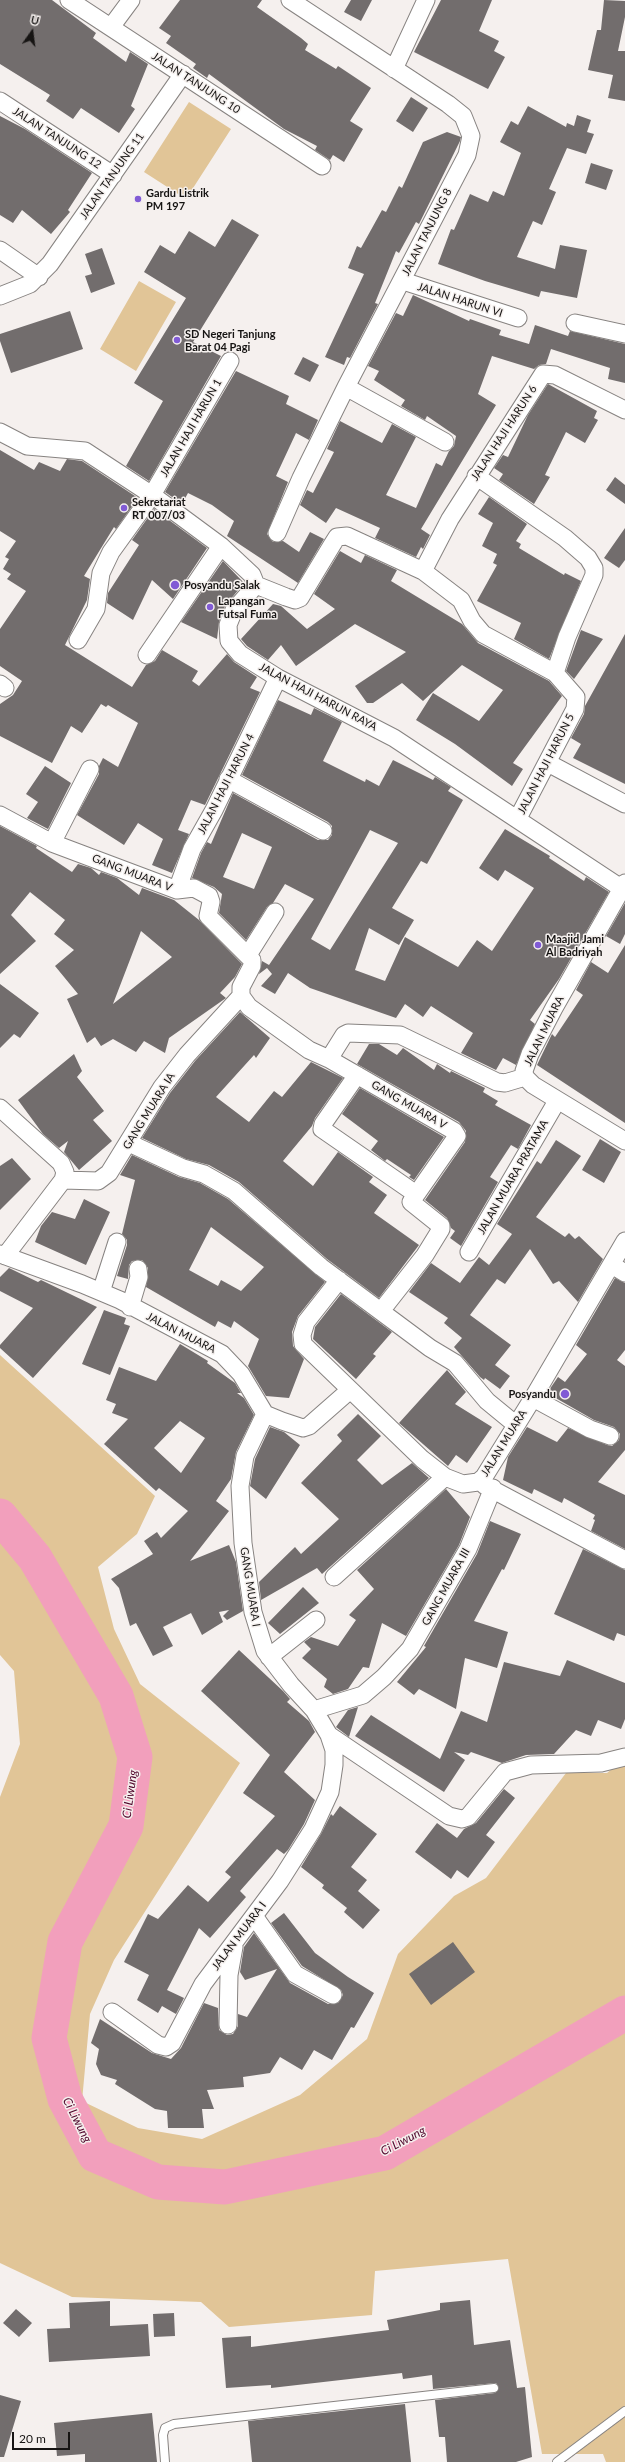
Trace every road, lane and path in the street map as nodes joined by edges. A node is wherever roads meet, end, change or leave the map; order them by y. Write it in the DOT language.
graph roads {
  1 [pos="69,0"];
  2 [pos="130,0"];
  3 [pos="290,0"];
  4 [pos="426,0"];
  5 [pos="111,27"];
  6 [pos="394,69"];
  7 [pos="183,74"];
  8 [pos="0,101"];
  9 [pos="322,166"];
  10 [pos="113,174"];
  11 [pos="0,250"];
  12 [pos="40,277"];
  13 [pos="403,281"];
  14 [pos="0,296"];
  15 [pos="518,318"];
  16 [pos="575,324"];
  17 [pos="625,334"];
  18 [pos="230,361"];
  19 [pos="346,387"];
  20 [pos="625,410"];
  21 [pos="0,432"];
  22 [pos="444,442"];
  23 [pos="476,476"];
  24 [pos="152,496"];
  25 [pos="277,533"];
  26 [pos="221,546"];
  27 [pos="423,571"];
  28 [pos="256,585"];
  29 [pos="78,640"];
  30 [pos="147,655"];
  31 [pos="555,673"];
  32 [pos="278,678"];
  33 [pos="548,763"];
  34 [pos="90,769"];
  35 [pos="228,778"];
  36 [pos="625,804"];
  37 [pos="0,815"];
  38 [pos="518,818"];
  39 [pos="323,831"];
  40 [pos="52,843"];
  41 [pos="623,885"];
  42 [pos="177,890"];
  43 [pos="275,912"];
  44 [pos="248,955"];
  45 [pos="241,996"];
  46 [pos="329,1059"];
  47 [pos="357,1075"];
  48 [pos="525,1076"];
  49 [pos="557,1101"];
  50 [pos="0,1108"];
  51 [pos="625,1141"];
  52 [pos="129,1143"];
  53 [pos="63,1180"];
  54 [pos="416,1194"];
  55 [pos="625,1241"];
  56 [pos="117,1242"];
  57 [pos="469,1252"];
  58 [pos="2,1255"];
  59 [pos="138,1269"];
  60 [pos="618,1269"];
  61 [pos="339,1280"];
  62 [pos="100,1292"];
  63 [pos="130,1307"];
  64 [pos="381,1311"];
  65 [pos="350,1390"];
  66 [pos="533,1398"];
  67 [pos="265,1414"];
  68 [pos="515,1424"];
  69 [pos="610,1436"];
  70 [pos="445,1477"];
  71 [pos="486,1485"];
  72 [pos="625,1560"];
  73 [pos="334,1577"];
  74 [pos="316,1620"];
  75 [pos="269,1657"];
  76 [pos="314,1710"];
  77 [pos="329,1735"];
  78 [pos="625,1757"];
  79 [pos="334,1765"];
  80 [pos="254,1916"];
  81 [pos="237,1940"];
  82 [pos="334,1995"];
  83 [pos="112,2012"];
  84 [pos="228,2025"];
  85 [pos="494,2388"];
  86 [pos="625,2411"];
  87 [pos="165,2462"];
  88 [pos="557,2462"];
  1 -- 5 [label="street, JALAN TANJUNG 10"];
  2 -- 5 [label="street"];
  3 -- 6 [label="street, JALAN TANJUNG 8"];
  4 -- 6 [label="street"];
  5 -- 7 [label="street, JALAN TANJUNG 10"];
  6 -- 13 [label="street, JALAN TANJUNG 8"];
  7 -- 9 [label="street, JALAN TANJUNG 10"];
  7 -- 10 [label="street, JALAN TANJUNG 11"];
  8 -- 10 [label="street, JALAN TANJUNG 12"];
  10 -- 12 [label="street, JALAN TANJUNG 11"];
  11 -- 12 [label="street"];
  12 -- 14 [label="street"];
  13 -- 15 [label="street, JALAN HARUN VI"];
  13 -- 19 [label="street, JALAN TANJUNG 8"];
  16 -- 17 [label="street"];
  18 -- 24 [label="street, JALAN HAJI HARUN 1"];
  19 -- 22 [label="street"];
  19 -- 25 [label="street, JALAN TANJUNG 8"];
  20 -- 23 [label="street, JALAN HAJI HARUN 6"];
  21 -- 24 [label="street"];
  23 -- 27 [label="street, JALAN HAJI HARUN 6"];
  23 -- 31 [label="street"];
  24 -- 26 [label="street"];
  24 -- 29 [label="street, JALAN HAJI HARUN 1"];
  26 -- 28 [label="street"];
  26 -- 30 [label="street"];
  27 -- 28 [label="street, JALAN HAJI HARUN 5"];
  27 -- 31 [label="street, JALAN HAJI HARUN 5"];
  28 -- 32 [label="street, JALAN HAJI HARUN RAYA"];
  31 -- 33 [label="street, JALAN HAJI HARUN 5"];
  32 -- 35 [label="street, JALAN HAJI HARUN 4"];
  32 -- 38 [label="street, JALAN HAJI HARUN RAYA"];
  33 -- 36 [label="street"];
  33 -- 38 [label="street, JALAN HAJI HARUN 5"];
  34 -- 40 [label="street"];
  35 -- 39 [label="street"];
  35 -- 42 [label="street, JALAN HAJI HARUN 4"];
  37 -- 40 [label="street, GANG MUARA V"];
  38 -- 41 [label="street, JALAN HAJI HARUN RAYA"];
  40 -- 42 [label="street, GANG MUARA V"];
  41 -- 48 [label="street, JALAN MUARA"];
  42 -- 44 [label="street, GANG MUARA V"];
  43 -- 44 [label="street"];
  44 -- 45 [label="street"];
  45 -- 46 [label="street, GANG MUARA V"];
  45 -- 52 [label="street, GANG MUARA IA"];
  46 -- 47 [label="street, GANG MUARA V"];
  46 -- 48 [label="street"];
  47 -- 54 [label="street"];
  47 -- 54 [label="street, GANG MUARA V"];
  48 -- 49 [label="street, JALAN MUARA"];
  49 -- 51 [label="street, JALAN MUARA"];
  49 -- 57 [label="street, JALAN MUARA PRATAMA"];
  50 -- 53 [label="street"];
  52 -- 53 [label="street, GANG MUARA IA"];
  52 -- 61 [label="street"];
  53 -- 58 [label="street"];
  54 -- 64 [label="street"];
  55 -- 60 [label="street, JALAN MUARA"];
  56 -- 62 [label="street"];
  58 -- 62 [label="street, JALAN MUARA"];
  59 -- 63 [label="street"];
  60 -- 66 [label="street, JALAN MUARA"];
  61 -- 64 [label="street"];
  61 -- 65 [label="street, JALAN MUARA"];
  62 -- 63 [label="street, JALAN MUARA"];
  63 -- 67 [label="street, JALAN MUARA"];
  64 -- 68 [label="street"];
  65 -- 67 [label="street"];
  65 -- 70 [label="street, JALAN MUARA"];
  66 -- 68 [label="street, JALAN MUARA"];
  66 -- 69 [label="street"];
  67 -- 75 [label="street, GANG MUARA I"];
  68 -- 71 [label="street, JALAN MUARA"];
  70 -- 71 [label="street, JALAN MUARA"];
  70 -- 73 [label="street"];
  71 -- 72 [label="street"];
  71 -- 76 [label="street, GANG MUARA III"];
  74 -- 75 [label="street"];
  75 -- 76 [label="street, GANG MUARA I"];
  76 -- 77 [label="street, GANG MUARA I"];
  77 -- 78 [label="street"];
  77 -- 79 [label="street, GANG MUARA I"];
  79 -- 80 [label="street, JALAN MUARA I"];
  80 -- 81 [label="street, JALAN MUARA I"];
  80 -- 82 [label="street"];
  81 -- 83 [label="street, JALAN MUARA I"];
  81 -- 84 [label="street"];
  85 -- 87 [label="lane"];
  86 -- 88 [label="lane"];
}
